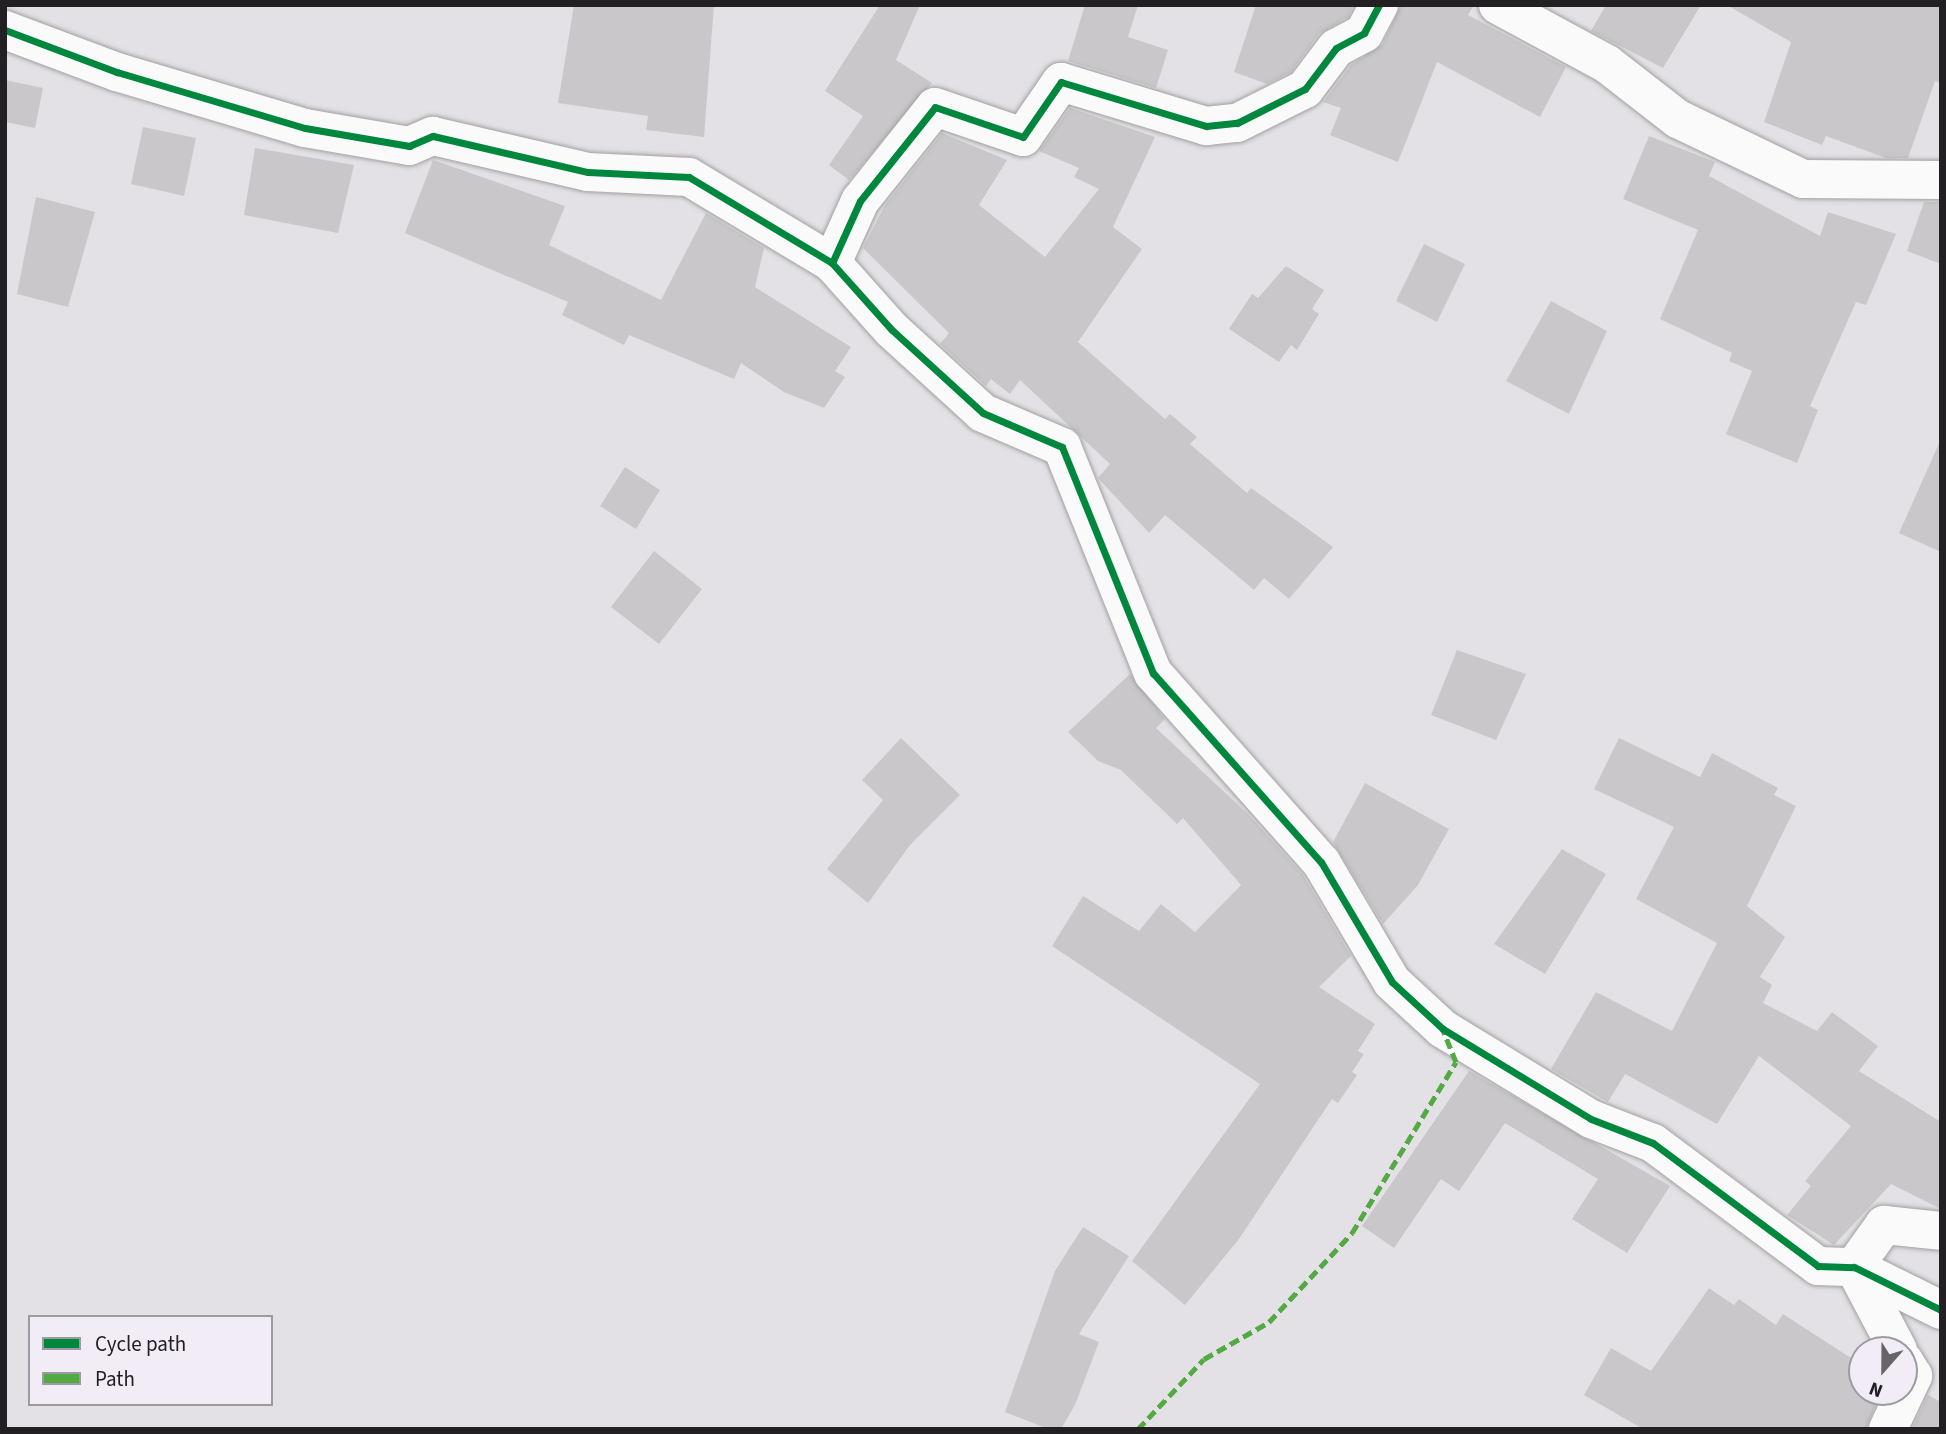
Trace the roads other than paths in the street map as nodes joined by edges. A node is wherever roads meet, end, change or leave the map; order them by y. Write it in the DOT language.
graph roads {
  1 [pos="1379,5"];
  2 [pos="1497,5"];
  3 [pos="5,30"];
  4 [pos="1941,180"];
  5 [pos="832,263"];
  6 [pos="1941,1231"];
  7 [pos="1854,1267"];
  8 [pos="1941,1310"];
  9 [pos="1891,1336"];
  10 [pos="1899,1406"];
  11 [pos="1888,1429"];
  1 -- 5 [label="street"];
  2 -- 4 [label="street"];
  3 -- 5 [label="street"];
  5 -- 7 [label="street"];
  6 -- 7 [label="street"];
  7 -- 8 [label="street"];
  7 -- 9 [label="street"];
  10 -- 11 [label="street"];
}
